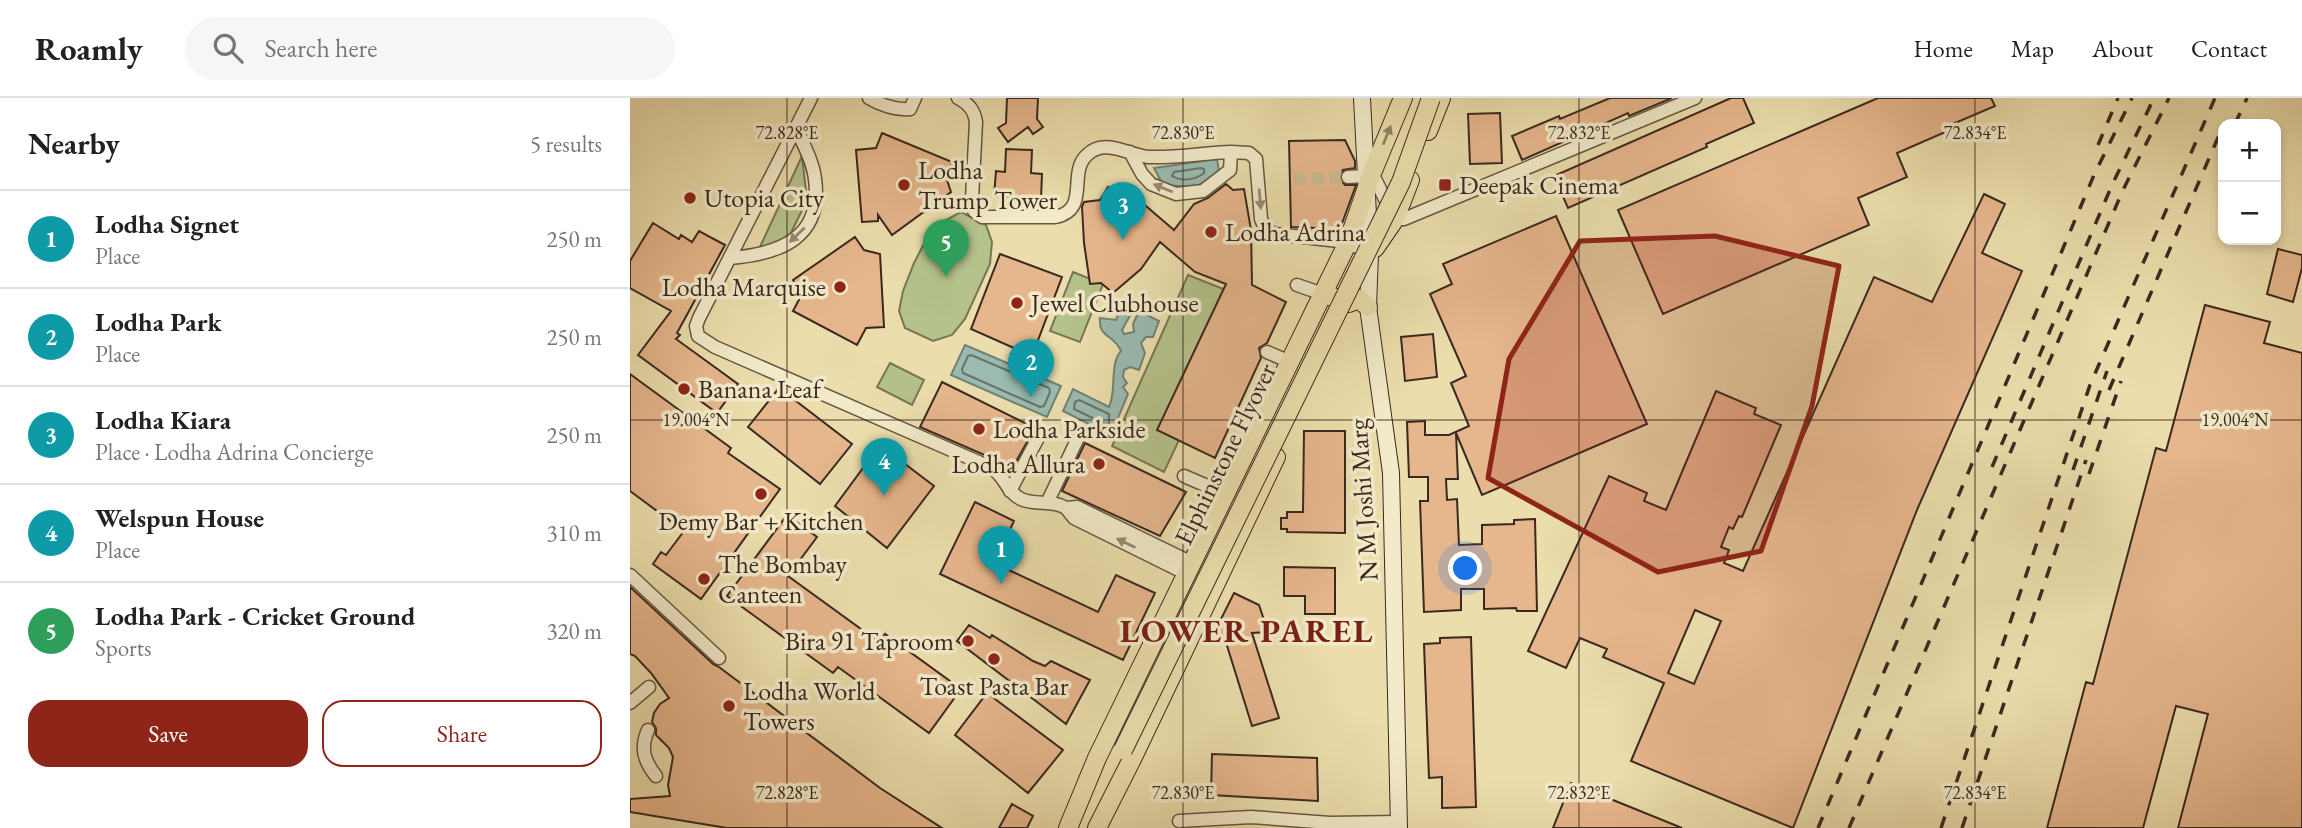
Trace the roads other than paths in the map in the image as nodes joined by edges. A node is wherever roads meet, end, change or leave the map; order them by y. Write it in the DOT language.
graph roads {
  1 [pos="811,98"];
  2 [pos="869,98"];
  3 [pos="915,98"];
  4 [pos="958,98"];
  5 [pos="1362,98"];
  6 [pos="1403,98"];
  7 [pos="1419,98"];
  8 [pos="1431,98"];
  9 [pos="1441,98"];
  10 [pos="1695,98"];
  11 [pos="796,128"];
  12 [pos="1231,155"];
  13 [pos="1133,157"];
  14 [pos="1348,177"];
  15 [pos="1368,180"];
  16 [pos="1395,219"];
  17 [pos="1348,242"];
  18 [pos="1370,254"];
  19 [pos="730,257"];
  20 [pos="1297,285"];
  21 [pos="1323,294"];
  22 [pos="1349,303"];
  23 [pos="1368,307"];
  24 [pos="1265,356"];
  25 [pos="1288,366"];
  26 [pos="1039,436"];
  27 [pos="1077,440"];
  28 [pos="1184,476"];
  29 [pos="1010,491"];
  30 [pos="1226,494"];
  31 [pos="1048,503"];
  32 [pos="1189,568"];
  33 [pos="630,575"];
  34 [pos="719,657"];
  35 [pos="649,687"];
  36 [pos="630,703"];
  37 [pos="648,730"];
  38 [pos="636,749"];
  39 [pos="656,776"];
  40 [pos="1098,811"];
  41 [pos="1179,821"];
  42 [pos="1399,825"];
  43 [pos="1068,828"];
  1 -- 11 [label="street"];
  2 -- 3 [label="street"];
  4 -- 13 [label="street"];
  5 -- 15 [label="main road"];
  15 -- 6 [label="main road, one-way"];
  7 -- 40 [label="main road, Elphinstone Flyover"];
  8 -- 40 [label="main road, Elphinstone Flyover, bridge"];
  9 -- 16 [label="main road"];
  10 -- 16 [label="street"];
  11 -- 19 [label="street"];
  11 -- 19 [label="street, one-way"];
  12 -- 13 [label="street"];
  12 -- 13 [label="street, one-way"];
  12 -- 17 [label="street, one-way"];
  14 -- 15 [label="street"];
  15 -- 16 [label="street"];
  15 -- 17 [label="main road"];
  15 -- 18 [label="main road, N M Joshi Marg"];
  16 -- 18 [label="main road"];
  17 -- 18 [label="street"];
  17 -- 21 [label="main road"];
  18 -- 22 [label="main road"];
  18 -- 23 [label="main road, N M Joshi Marg"];
  19 -- 29 [label="street"];
  20 -- 21 [label="street"];
  21 -- 22 [label="main road"];
  21 -- 25 [label="main road"];
  22 -- 23 [label="main road"];
  22 -- 40 [label="main road"];
  23 -- 42 [label="main road, N M Joshi Marg"];
  24 -- 25 [label="street"];
  25 -- 30 [label="main road"];
  26 -- 29 [label="street"];
  27 -- 31 [label="street"];
  28 -- 30 [label="street"];
  29 -- 31 [label="street"];
  30 -- 32 [label="main road"];
  31 -- 32 [label="street"];
  32 -- 43 [label="main road"];
  33 -- 34 [label="street"];
  35 -- 36 [label="street"];
  37 -- 38 [label="street"];
  38 -- 39 [label="street"];
  40 -- 43 [label="main road, Elphinstone Flyover"];
  41 -- 42 [label="street"];
}
